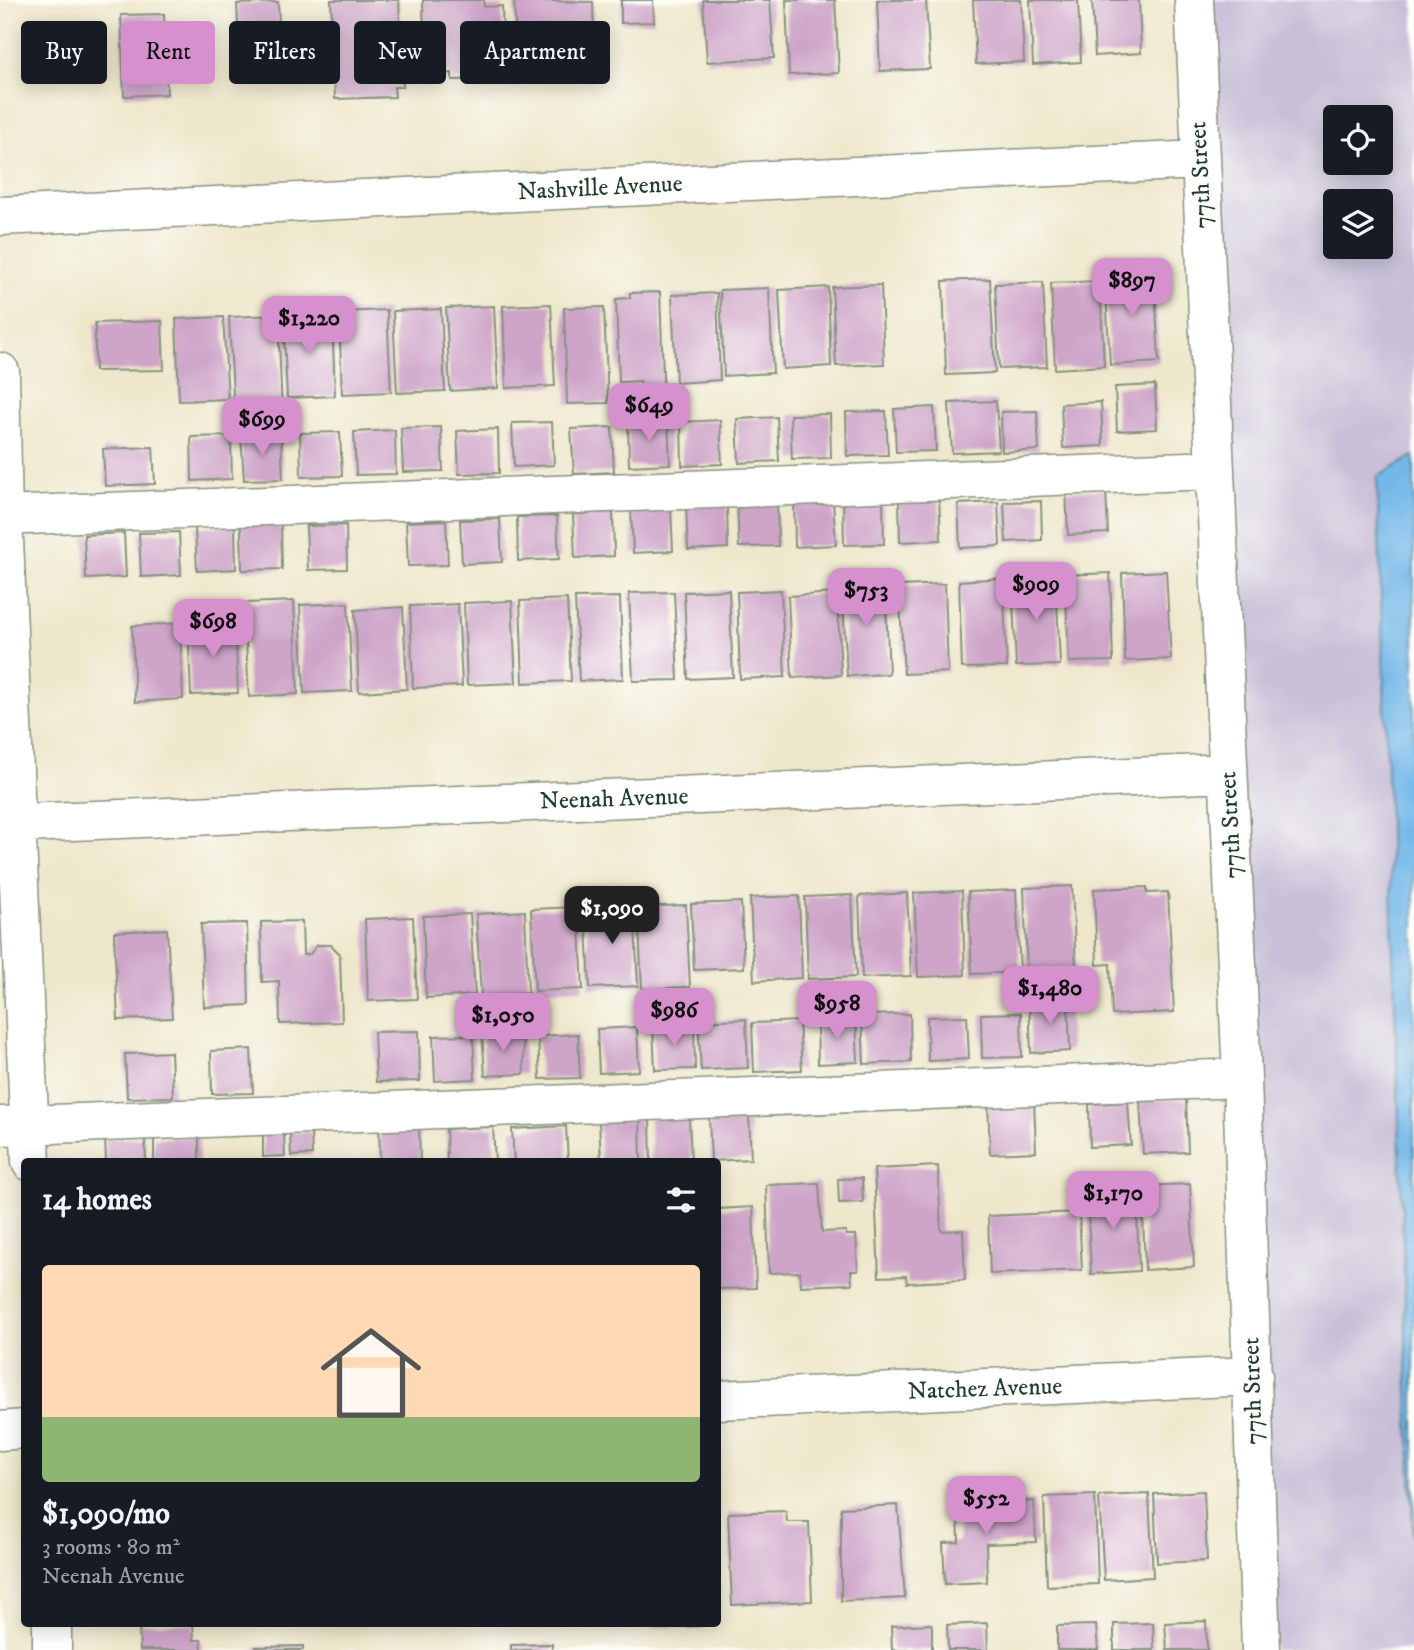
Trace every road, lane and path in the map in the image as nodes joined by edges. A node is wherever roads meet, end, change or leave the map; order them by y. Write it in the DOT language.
graph roads {
  1 [pos="1194,0"];
  2 [pos="1200,160"];
  3 [pos="0,216"];
  4 [pos="0,372"];
  5 [pos="1215,470"];
  6 [pos="1,516"];
  7 [pos="1228,773"];
  8 [pos="8,824"];
  9 [pos="1242,1079"];
  10 [pos="20,1138"];
  11 [pos="1253,1376"];
  12 [pos="721,1400"];
  13 [pos="21,1429"];
  14 [pos="0,1430"];
  15 [pos="52,1627"];
  16 [pos="52,1650"];
  17 [pos="1261,1650"];
  1 -- 2 [label="street, 77th Street"];
  2 -- 3 [label="street, Nashville Avenue"];
  2 -- 5 [label="street, 77th Street"];
  4 -- 6 [label="street"];
  5 -- 6 [label="street"];
  5 -- 7 [label="street, 77th Street"];
  6 -- 8 [label="street"];
  7 -- 8 [label="street, Neenah Avenue"];
  7 -- 9 [label="street, 77th Street"];
  8 -- 10 [label="street"];
  9 -- 10 [label="street"];
  9 -- 11 [label="street, 77th Street"];
  11 -- 12 [label="street, Natchez Avenue"];
  11 -- 17 [label="street, 77th Street"];
  13 -- 14 [label="street"];
  15 -- 16 [label="street"];
}
